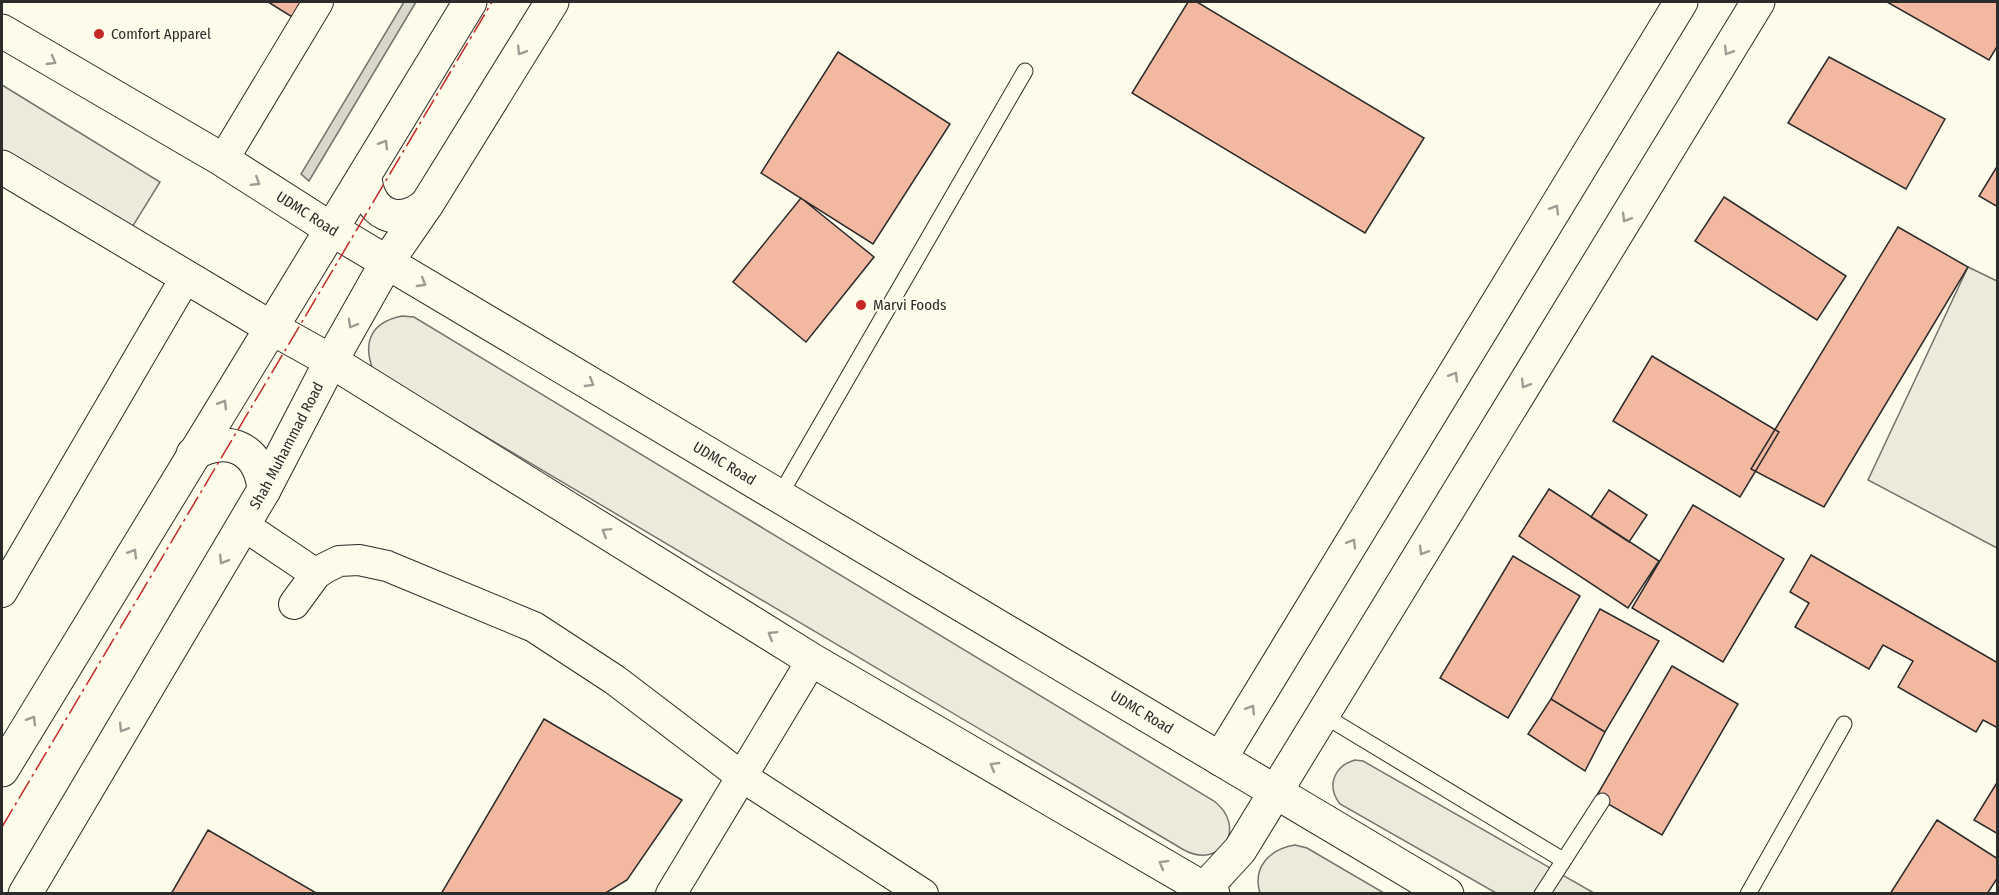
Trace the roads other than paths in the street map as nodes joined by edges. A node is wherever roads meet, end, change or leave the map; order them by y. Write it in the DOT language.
graph roads {
  1 [pos="318,2"];
  2 [pos="470,2"];
  3 [pos="552,2"];
  4 [pos="1681,2"];
  5 [pos="1758,2"];
  6 [pos="2,31"];
  7 [pos="1024,71"];
  8 [pos="223,160"];
  9 [pos="2,167"];
  10 [pos="365,175"];
  11 [pos="427,204"];
  12 [pos="331,229"];
  13 [pos="387,262"];
  14 [pos="186,277"];
  15 [pos="270,327"];
  16 [pos="331,361"];
  17 [pos="193,454"];
  18 [pos="264,489"];
  19 [pos="780,495"];
  20 [pos="243,525"];
  21 [pos="316,574"];
  22 [pos="2,592"];
  23 [pos="294,604"];
  24 [pos="812,660"];
  25 [pos="1323,715"];
  26 [pos="1844,724"];
  27 [pos="1220,759"];
  28 [pos="2,770"];
  29 [pos="741,776"];
  30 [pos="1274,792"];
  31 [pos="1602,801"];
  32 [pos="1563,860"];
  33 [pos="1206,892"];
  34 [pos="25,894"];
  35 [pos="671,894"];
  36 [pos="922,894"];
  37 [pos="1448,894"];
  38 [pos="1542,894"];
  39 [pos="1748,894"];
  1 -- 8 [label="street"];
  10 -- 2 [label="main road, one-way"];
  3 -- 11 [label="main road, Shah Muhammad Road, one-way"];
  27 -- 4 [label="main road, one-way"];
  5 -- 25 [label="main road, one-way"];
  6 -- 8 [label="main road, UDMC Road, one-way"];
  7 -- 19 [label="lane"];
  8 -- 12 [label="main road, UDMC Road, one-way"];
  9 -- 14 [label="main road"];
  10 -- 11 [label="main road"];
  10 -- 12 [label="main road"];
  11 -- 13 [label="main road, Shah Muhammad Road"];
  12 -- 13 [label="main road, UDMC Road"];
  12 -- 15 [label="main road"];
  13 -- 16 [label="main road, Shah Muhammad Road, one-way"];
  13 -- 19 [label="main road, UDMC Road, one-way"];
  14 -- 15 [label="main road"];
  14 -- 22 [label="street"];
  15 -- 16 [label="main road"];
  17 -- 15 [label="main road, one-way"];
  16 -- 18 [label="main road, Shah Muhammad Road"];
  24 -- 16 [label="main road, one-way"];
  17 -- 18 [label="main road"];
  28 -- 17 [label="main road, one-way"];
  18 -- 20 [label="main road, Shah Muhammad Road"];
  19 -- 27 [label="main road, UDMC Road"];
  20 -- 21 [label="street"];
  20 -- 34 [label="main road, Shah Muhammad Road, one-way"];
  21 -- 23 [label="street"];
  21 -- 29 [label="street"];
  24 -- 29 [label="street"];
  33 -- 24 [label="main road, one-way"];
  25 -- 30 [label="main road"];
  25 -- 32 [label="lane"];
  26 -- 39 [label="lane"];
  27 -- 30 [label="main road, UDMC Road"];
  29 -- 35 [label="street"];
  29 -- 36 [label="street"];
  30 -- 33 [label="main road"];
  30 -- 37 [label="main road, UDMC Road"];
  31 -- 32 [label="lane"];
  32 -- 38 [label="lane"];
}
